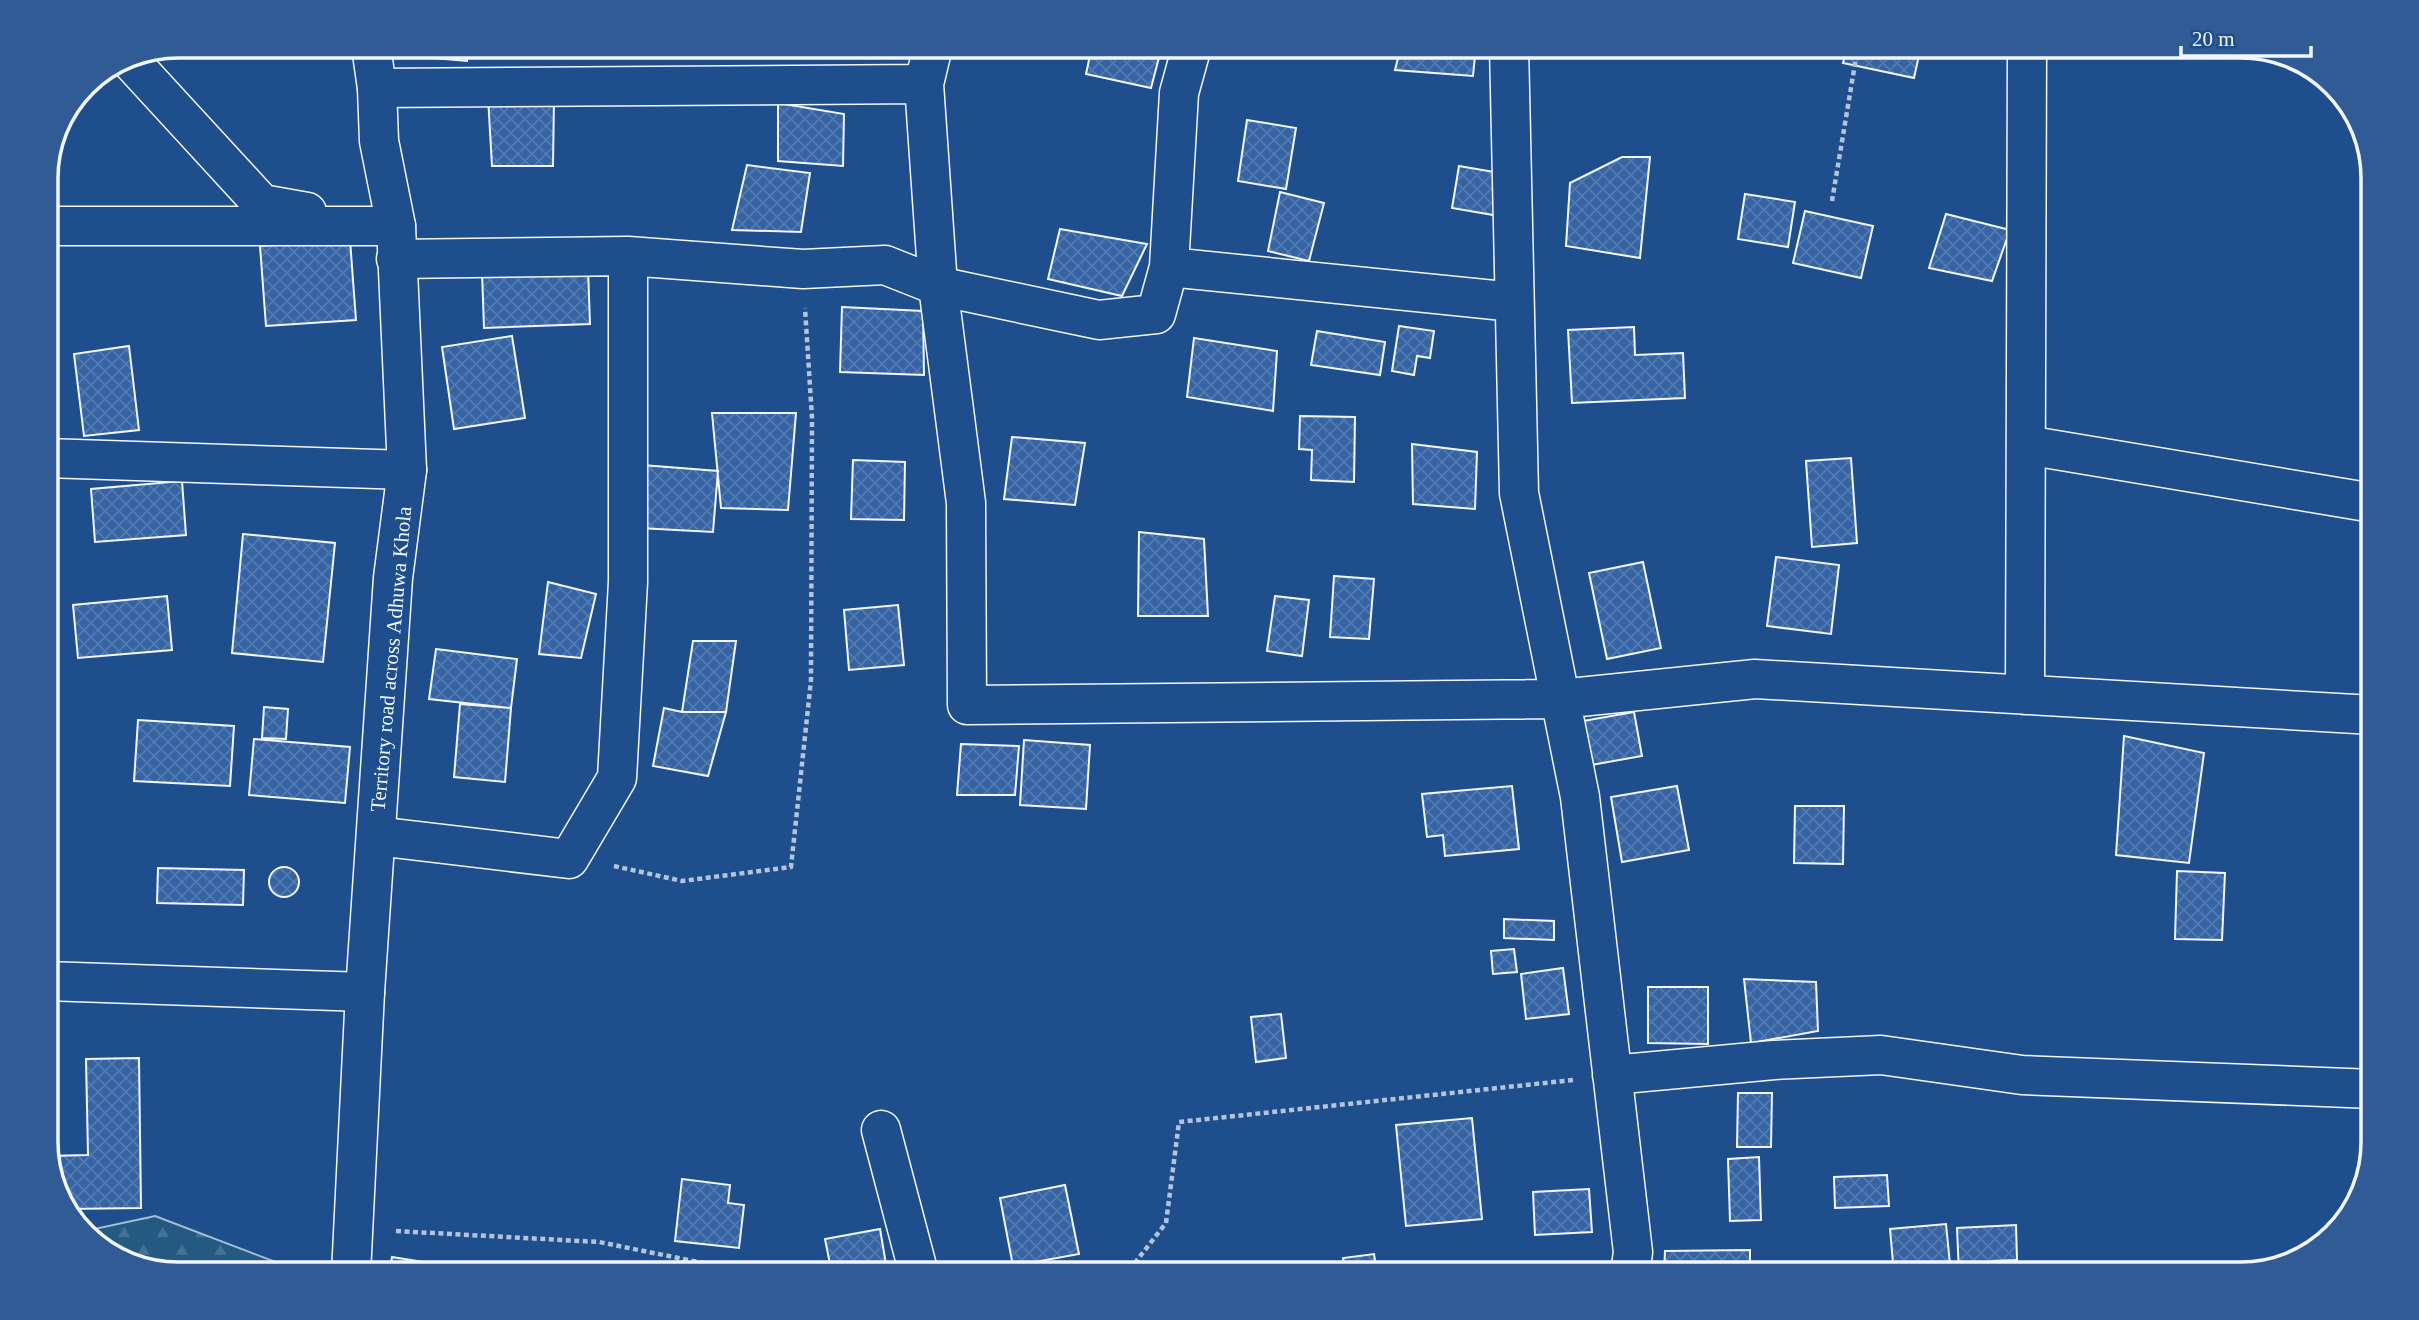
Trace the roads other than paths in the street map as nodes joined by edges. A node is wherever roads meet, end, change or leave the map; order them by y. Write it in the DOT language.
graph roads {
  1 [pos="373,58"];
  2 [pos="930,58"];
  3 [pos="1189,58"];
  4 [pos="1509,58"];
  5 [pos="2027,58"];
  6 [pos="135,66"];
  7 [pos="924,84"];
  8 [pos="377,88"];
  9 [pos="58,227"];
  10 [pos="396,243"];
  11 [pos="628,256"];
  12 [pos="1168,268"];
  13 [pos="938,286"];
  14 [pos="1514,302"];
  15 [pos="2026,445"];
  16 [pos="58,458"];
  17 [pos="407,470"];
  18 [pos="2361,501"];
  19 [pos="2025,695"];
  20 [pos="1560,699"];
  21 [pos="2361,714"];
  22 [pos="376,836"];
  23 [pos="58,981"];
  24 [pos="365,992"];
  25 [pos="1612,1075"];
  26 [pos="2361,1088"];
  27 [pos="881,1130"];
  28 [pos="352,1262"];
  29 [pos="916,1262"];
  30 [pos="1632,1262"];
  1 -- 8 [label="street, Territory road across Adhuwa Khola"];
  2 -- 7 [label="street"];
  3 -- 12 [label="street"];
  4 -- 14 [label="street"];
  5 -- 15 [label="street"];
  6 -- 10 [label="street"];
  7 -- 8 [label="street"];
  7 -- 13 [label="street"];
  8 -- 10 [label="street, Territory road across Adhuwa Khola"];
  9 -- 10 [label="street"];
  10 -- 11 [label="street"];
  10 -- 17 [label="street, Territory road across Adhuwa Khola"];
  11 -- 13 [label="street"];
  11 -- 22 [label="street"];
  12 -- 13 [label="street"];
  12 -- 14 [label="street"];
  13 -- 20 [label="street"];
  14 -- 20 [label="street"];
  15 -- 18 [label="street"];
  15 -- 19 [label="street"];
  16 -- 17 [label="street"];
  17 -- 22 [label="street, Territory road across Adhuwa Khola"];
  19 -- 20 [label="street"];
  19 -- 21 [label="street"];
  20 -- 25 [label="street"];
  22 -- 24 [label="street, Territory road across Adhuwa Khola"];
  23 -- 24 [label="street"];
  24 -- 28 [label="street, Territory road across Adhuwa Khola"];
  25 -- 26 [label="street"];
  25 -- 30 [label="street"];
  27 -- 29 [label="street"];
}
